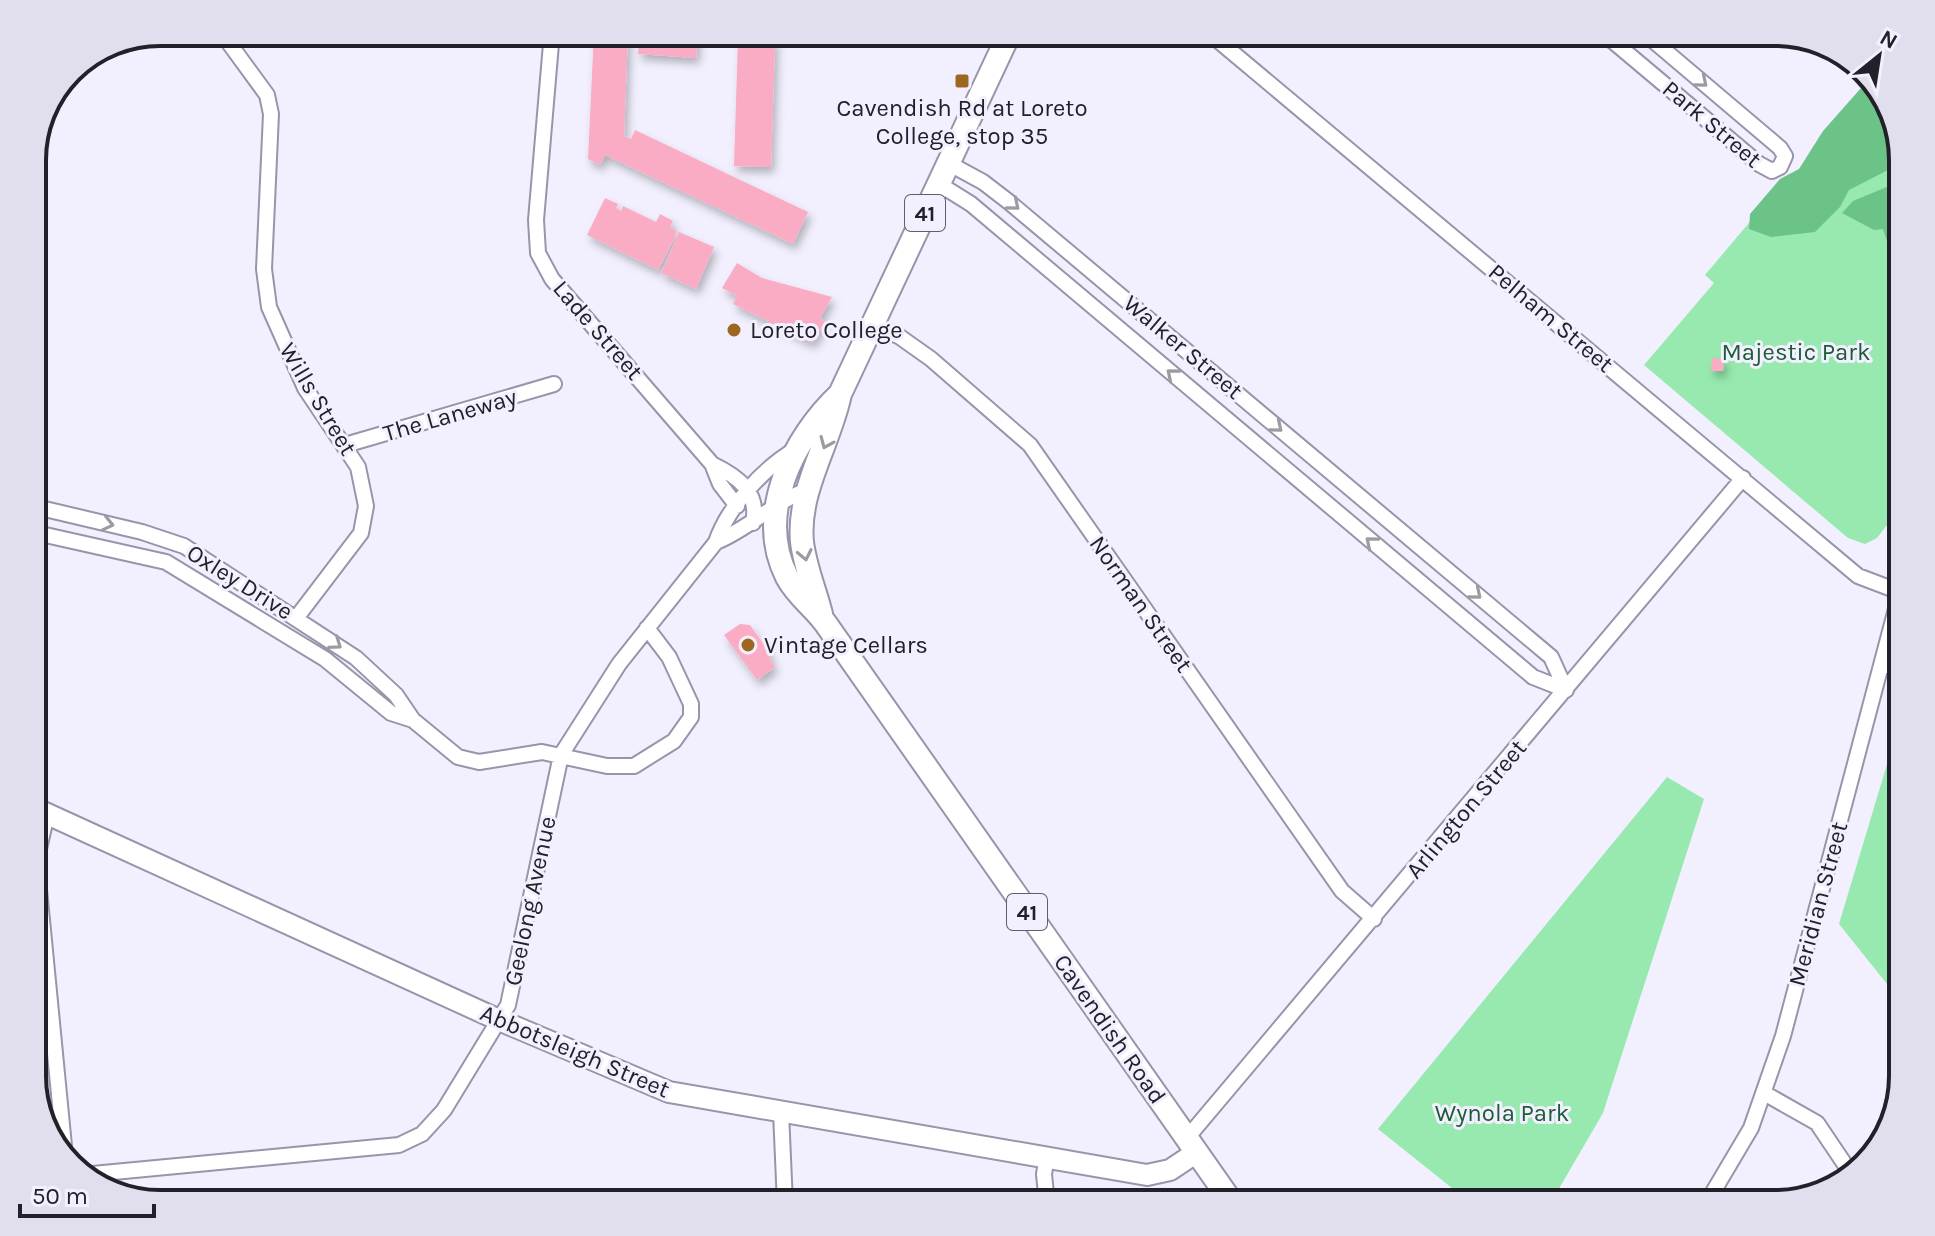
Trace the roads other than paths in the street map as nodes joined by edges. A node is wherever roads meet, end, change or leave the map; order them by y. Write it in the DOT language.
graph roads {
  1 [pos="233,46"];
  2 [pos="551,46"];
  3 [pos="1003,46"];
  4 [pos="1225,46"];
  5 [pos="1619,46"];
  6 [pos="1660,46"];
  7 [pos="944,173"];
  8 [pos="873,324"];
  9 [pos="554,384"];
  10 [pos="840,394"];
  11 [pos="345,445"];
  12 [pos="801,446"];
  13 [pos="712,464"];
  14 [pos="1743,478"];
  15 [pos="808,490"];
  16 [pos="749,492"];
  17 [pos="737,506"];
  18 [pos="46,509"];
  19 [pos="775,510"];
  20 [pos="753,523"];
  21 [pos="46,535"];
  22 [pos="1412,540"];
  23 [pos="716,542"];
  24 [pos="1395,561"];
  25 [pos="1889,584"];
  26 [pos="297,617"];
  27 [pos="823,619"];
  28 [pos="647,628"];
  29 [pos="1889,635"];
  30 [pos="1882,663"];
  31 [pos="1889,666"];
  32 [pos="1566,690"];
  33 [pos="413,720"];
  34 [pos="561,755"];
  35 [pos="46,813"];
  36 [pos="1374,919"];
  37 [pos="46,961"];
  38 [pos="499,1020"];
  39 [pos="1764,1093"];
  40 [pos="781,1112"];
  41 [pos="63,1136"];
  42 [pos="1192,1145"];
  43 [pos="1047,1156"];
  44 [pos="1845,1165"];
  45 [pos="101,1173"];
  46 [pos="784,1190"];
  47 [pos="1046,1190"];
  48 [pos="1223,1190"];
  49 [pos="1714,1190"];
  1 -- 11 [label="street, Wills Street"];
  2 -- 13 [label="street, Lade Street"];
  3 -- 7 [label="main road, Cavendish Road / 41"];
  4 -- 14 [label="street, Pelham Street"];
  6 -- 5 [label="street, Park Street, one-way"];
  7 -- 8 [label="main road, Cavendish Road / 41"];
  7 -- 22 [label="street, Walker Street, one-way"];
  24 -- 7 [label="street, Walker Street, one-way"];
  8 -- 10 [label="main road, Cavendish Road / 41"];
  8 -- 36 [label="street, Norman Street"];
  9 -- 11 [label="street, The Laneway"];
  10 -- 12 [label="main road, Cavendish Road / 41"];
  10 -- 15 [label="main road, Cavendish Road / 41, one-way"];
  11 -- 26 [label="street, Wills Street"];
  12 -- 16 [label="street, Geelong Avenue"];
  12 -- 19 [label="main road, Cavendish Road / 41"];
  13 -- 16 [label="street, Lade Street"];
  13 -- 17 [label="street, Lade Street"];
  14 -- 25 [label="street, Pelham Street"];
  14 -- 32 [label="street, Arlington Street"];
  15 -- 19 [label="street, Geelong Avenue"];
  15 -- 27 [label="main road, Cavendish Road / 41, one-way"];
  16 -- 17 [label="street, Geelong Avenue"];
  16 -- 20 [label="street"];
  17 -- 23 [label="street, Geelong Avenue"];
  18 -- 26 [label="street, Oxley Drive, one-way"];
  19 -- 20 [label="street, Geelong Avenue"];
  19 -- 27 [label="main road, Cavendish Road / 41"];
  20 -- 23 [label="street, Geelong Avenue"];
  21 -- 33 [label="street, Oxley Drive"];
  22 -- 24 [label="street"];
  22 -- 32 [label="street, Walker Street, one-way"];
  23 -- 28 [label="street, Geelong Avenue"];
  24 -- 32 [label="street, Walker Street"];
  26 -- 33 [label="street, Oxley Drive, one-way"];
  27 -- 42 [label="main road, Cavendish Road / 41"];
  28 -- 34 [label="street, Geelong Avenue"];
  28 -- 34 [label="street, Oxley Drive"];
  29 -- 30 [label="street, Meridian Street"];
  30 -- 31 [label="street"];
  30 -- 39 [label="street, Meridian Street"];
  32 -- 36 [label="street, Arlington Street"];
  33 -- 34 [label="street, Oxley Drive"];
  34 -- 38 [label="street, Geelong Avenue"];
  35 -- 38 [label="street, Abbotsleigh Street"];
  36 -- 42 [label="street, Arlington Street"];
  37 -- 41 [label="street"];
  38 -- 40 [label="street, Abbotsleigh Street"];
  38 -- 45 [label="street, Geelong Avenue"];
  39 -- 44 [label="street"];
  39 -- 49 [label="street, Meridian Street"];
  40 -- 43 [label="street, Abbotsleigh Street"];
  40 -- 46 [label="street"];
  42 -- 43 [label="street, Abbotsleigh Street"];
  42 -- 48 [label="main road, Cavendish Road / 41"];
  43 -- 47 [label="street"];
}
